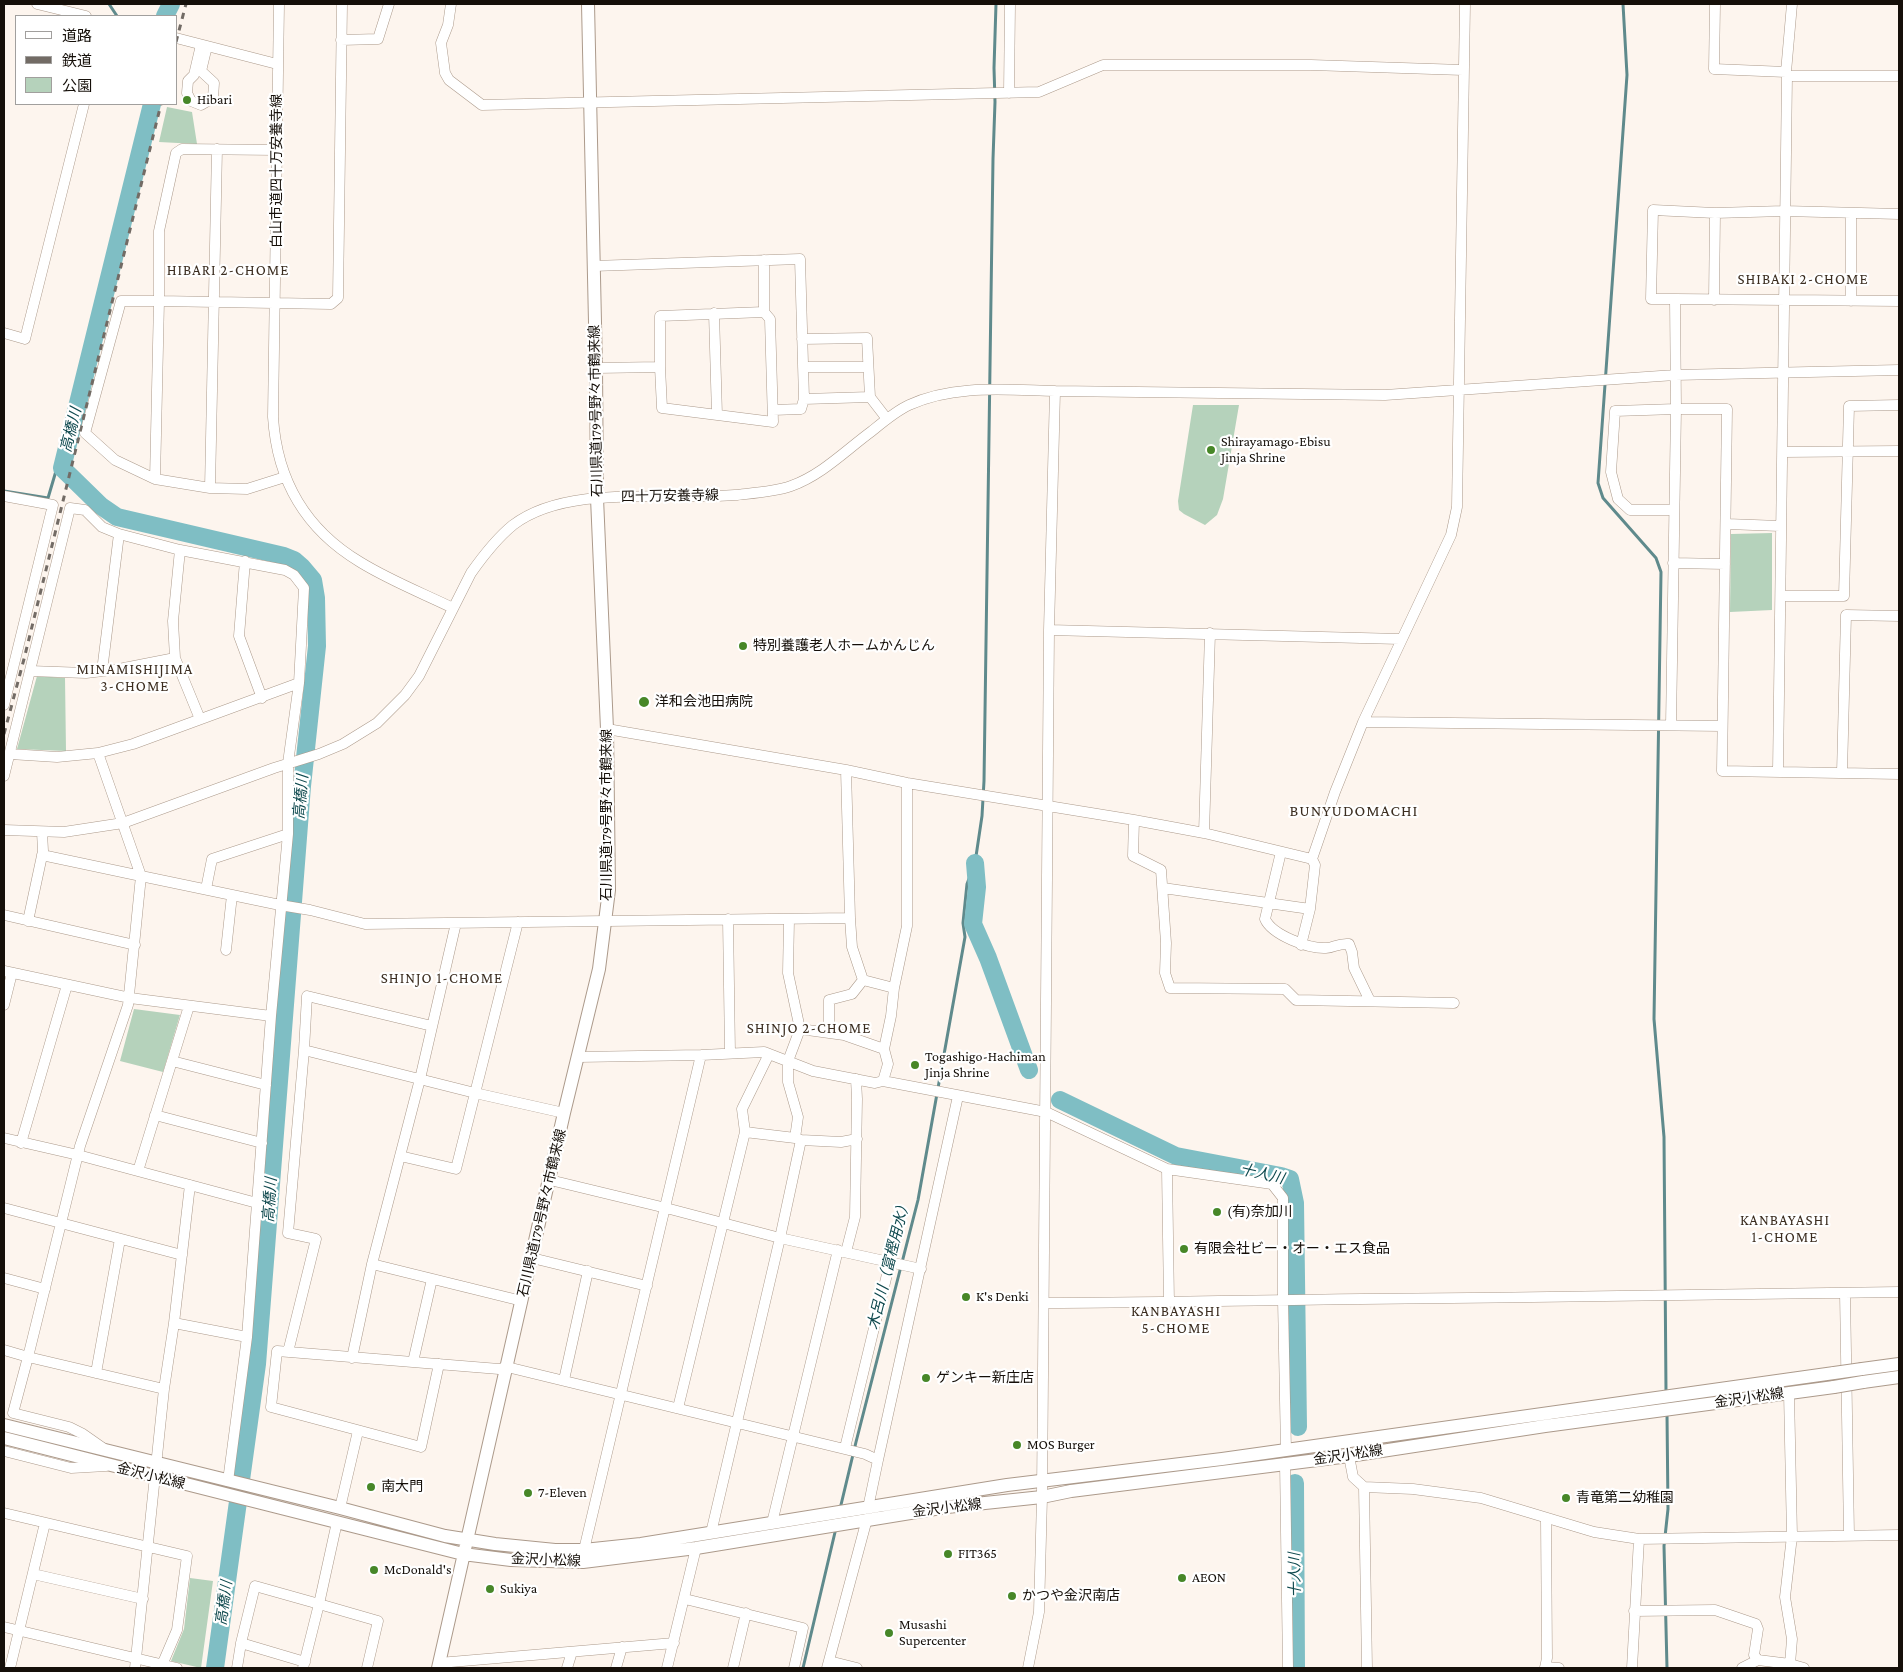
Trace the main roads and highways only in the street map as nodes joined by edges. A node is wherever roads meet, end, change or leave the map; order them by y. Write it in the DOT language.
graph roads {
  1 [pos="588,4"];
  2 [pos="1899,1364"];
  3 [pos="1899,1377"];
  4 [pos="1668,1403"];
  5 [pos="4,1425"];
  6 [pos="4,1438"];
  7 [pos="867,1513"];
  8 [pos="840,1518"];
  9 [pos="467,1540"];
  10 [pos="463,1554"];
  11 [pos="438,1666"];
  1 -- 9 [label="main road, 石川県道179号野々市鶴来線"];
  2 -- 4 [label="main road, 金沢小松線, bridge"];
  3 -- 4 [label="main road, 金沢小松線, bridge"];
  4 -- 7 [label="main road, 金沢小松線"];
  4 -- 7 [label="main road, 金沢小松線"];
  5 -- 9 [label="main road, 金沢小松線"];
  6 -- 10 [label="main road, 金沢小松線"];
  7 -- 8 [label="main road, 金沢小松線"];
  8 -- 9 [label="main road, 金沢小松線"];
  8 -- 10 [label="main road, 金沢小松線"];
  9 -- 10 [label="main road, 石川県道179号野々市鶴来線"];
  10 -- 11 [label="main road, 石川県道179号野々市鶴来線"];
}
